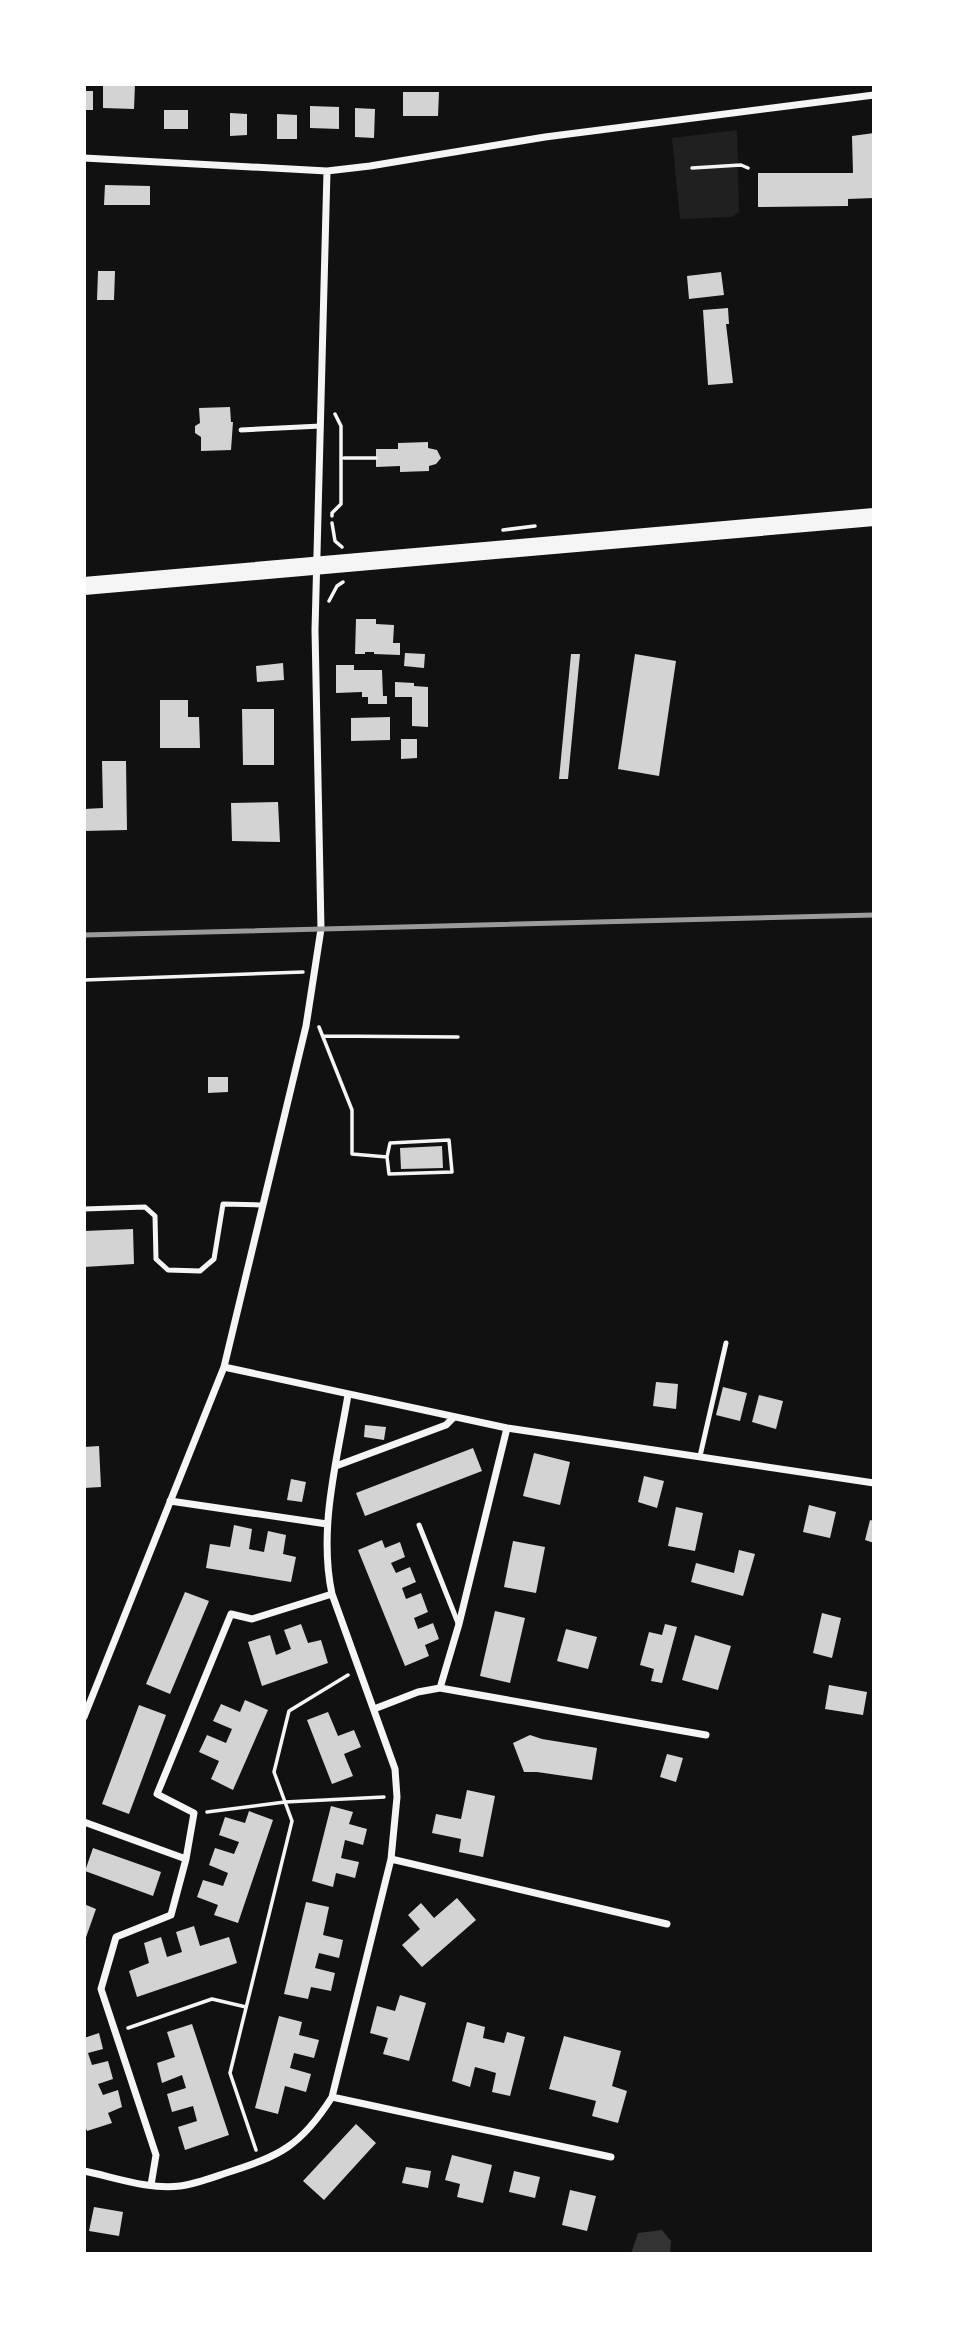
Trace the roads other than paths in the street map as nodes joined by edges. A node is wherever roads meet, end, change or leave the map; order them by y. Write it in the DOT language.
graph roads {
  1 [pos="874,94"];
  2 [pos="84,158"];
  3 [pos="327,171"];
  4 [pos="321,426"];
  5 [pos="241,430"];
  6 [pos="874,517"];
  7 [pos="318,566"];
  8 [pos="84,586"];
  9 [pos="261,1205"];
  10 [pos="84,1209"];
  11 [pos="726,1343"];
  12 [pos="224,1367"];
  13 [pos="348,1395"];
  14 [pos="454,1417"];
  15 [pos="508,1428"];
  16 [pos="700,1456"];
  17 [pos="336,1466"];
  18 [pos="874,1483"];
  19 [pos="170,1501"];
  20 [pos="327,1524"];
  21 [pos="419,1525"];
  22 [pos="332,1594"];
  23 [pos="459,1624"];
  24 [pos="440,1688"];
  25 [pos="374,1709"];
  26 [pos="84,1717"];
  27 [pos="706,1735"];
  28 [pos="84,1822"];
  29 [pos="186,1859"];
  30 [pos="391,1859"];
  31 [pos="667,1924"];
  32 [pos="332,2097"];
  33 [pos="611,2157"];
  34 [pos="84,2171"];
  35 [pos="151,2185"];
  1 -- 3 [label="street"];
  2 -- 3 [label="street"];
  3 -- 4 [label="street"];
  4 -- 5 [label="lane"];
  4 -- 7 [label="street"];
  6 -- 7 [label="main road"];
  7 -- 8 [label="main road"];
  7 -- 9 [label="street"];
  9 -- 10 [label="lane"];
  9 -- 12 [label="street"];
  11 -- 16 [label="lane"];
  12 -- 13 [label="street"];
  12 -- 19 [label="street"];
  13 -- 14 [label="street"];
  13 -- 17 [label="street"];
  14 -- 15 [label="street"];
  14 -- 17 [label="street"];
  15 -- 16 [label="street"];
  15 -- 23 [label="street"];
  16 -- 18 [label="street"];
  17 -- 20 [label="street"];
  19 -- 20 [label="street"];
  19 -- 26 [label="street"];
  20 -- 22 [label="street"];
  21 -- 23 [label="lane"];
  22 -- 25 [label="street"];
  22 -- 29 [label="street"];
  23 -- 24 [label="street"];
  24 -- 25 [label="street"];
  24 -- 27 [label="street"];
  25 -- 30 [label="street"];
  28 -- 29 [label="street"];
  29 -- 35 [label="street"];
  30 -- 31 [label="street"];
  30 -- 32 [label="street"];
  32 -- 33 [label="street"];
  32 -- 35 [label="street"];
  34 -- 35 [label="street"];
}
